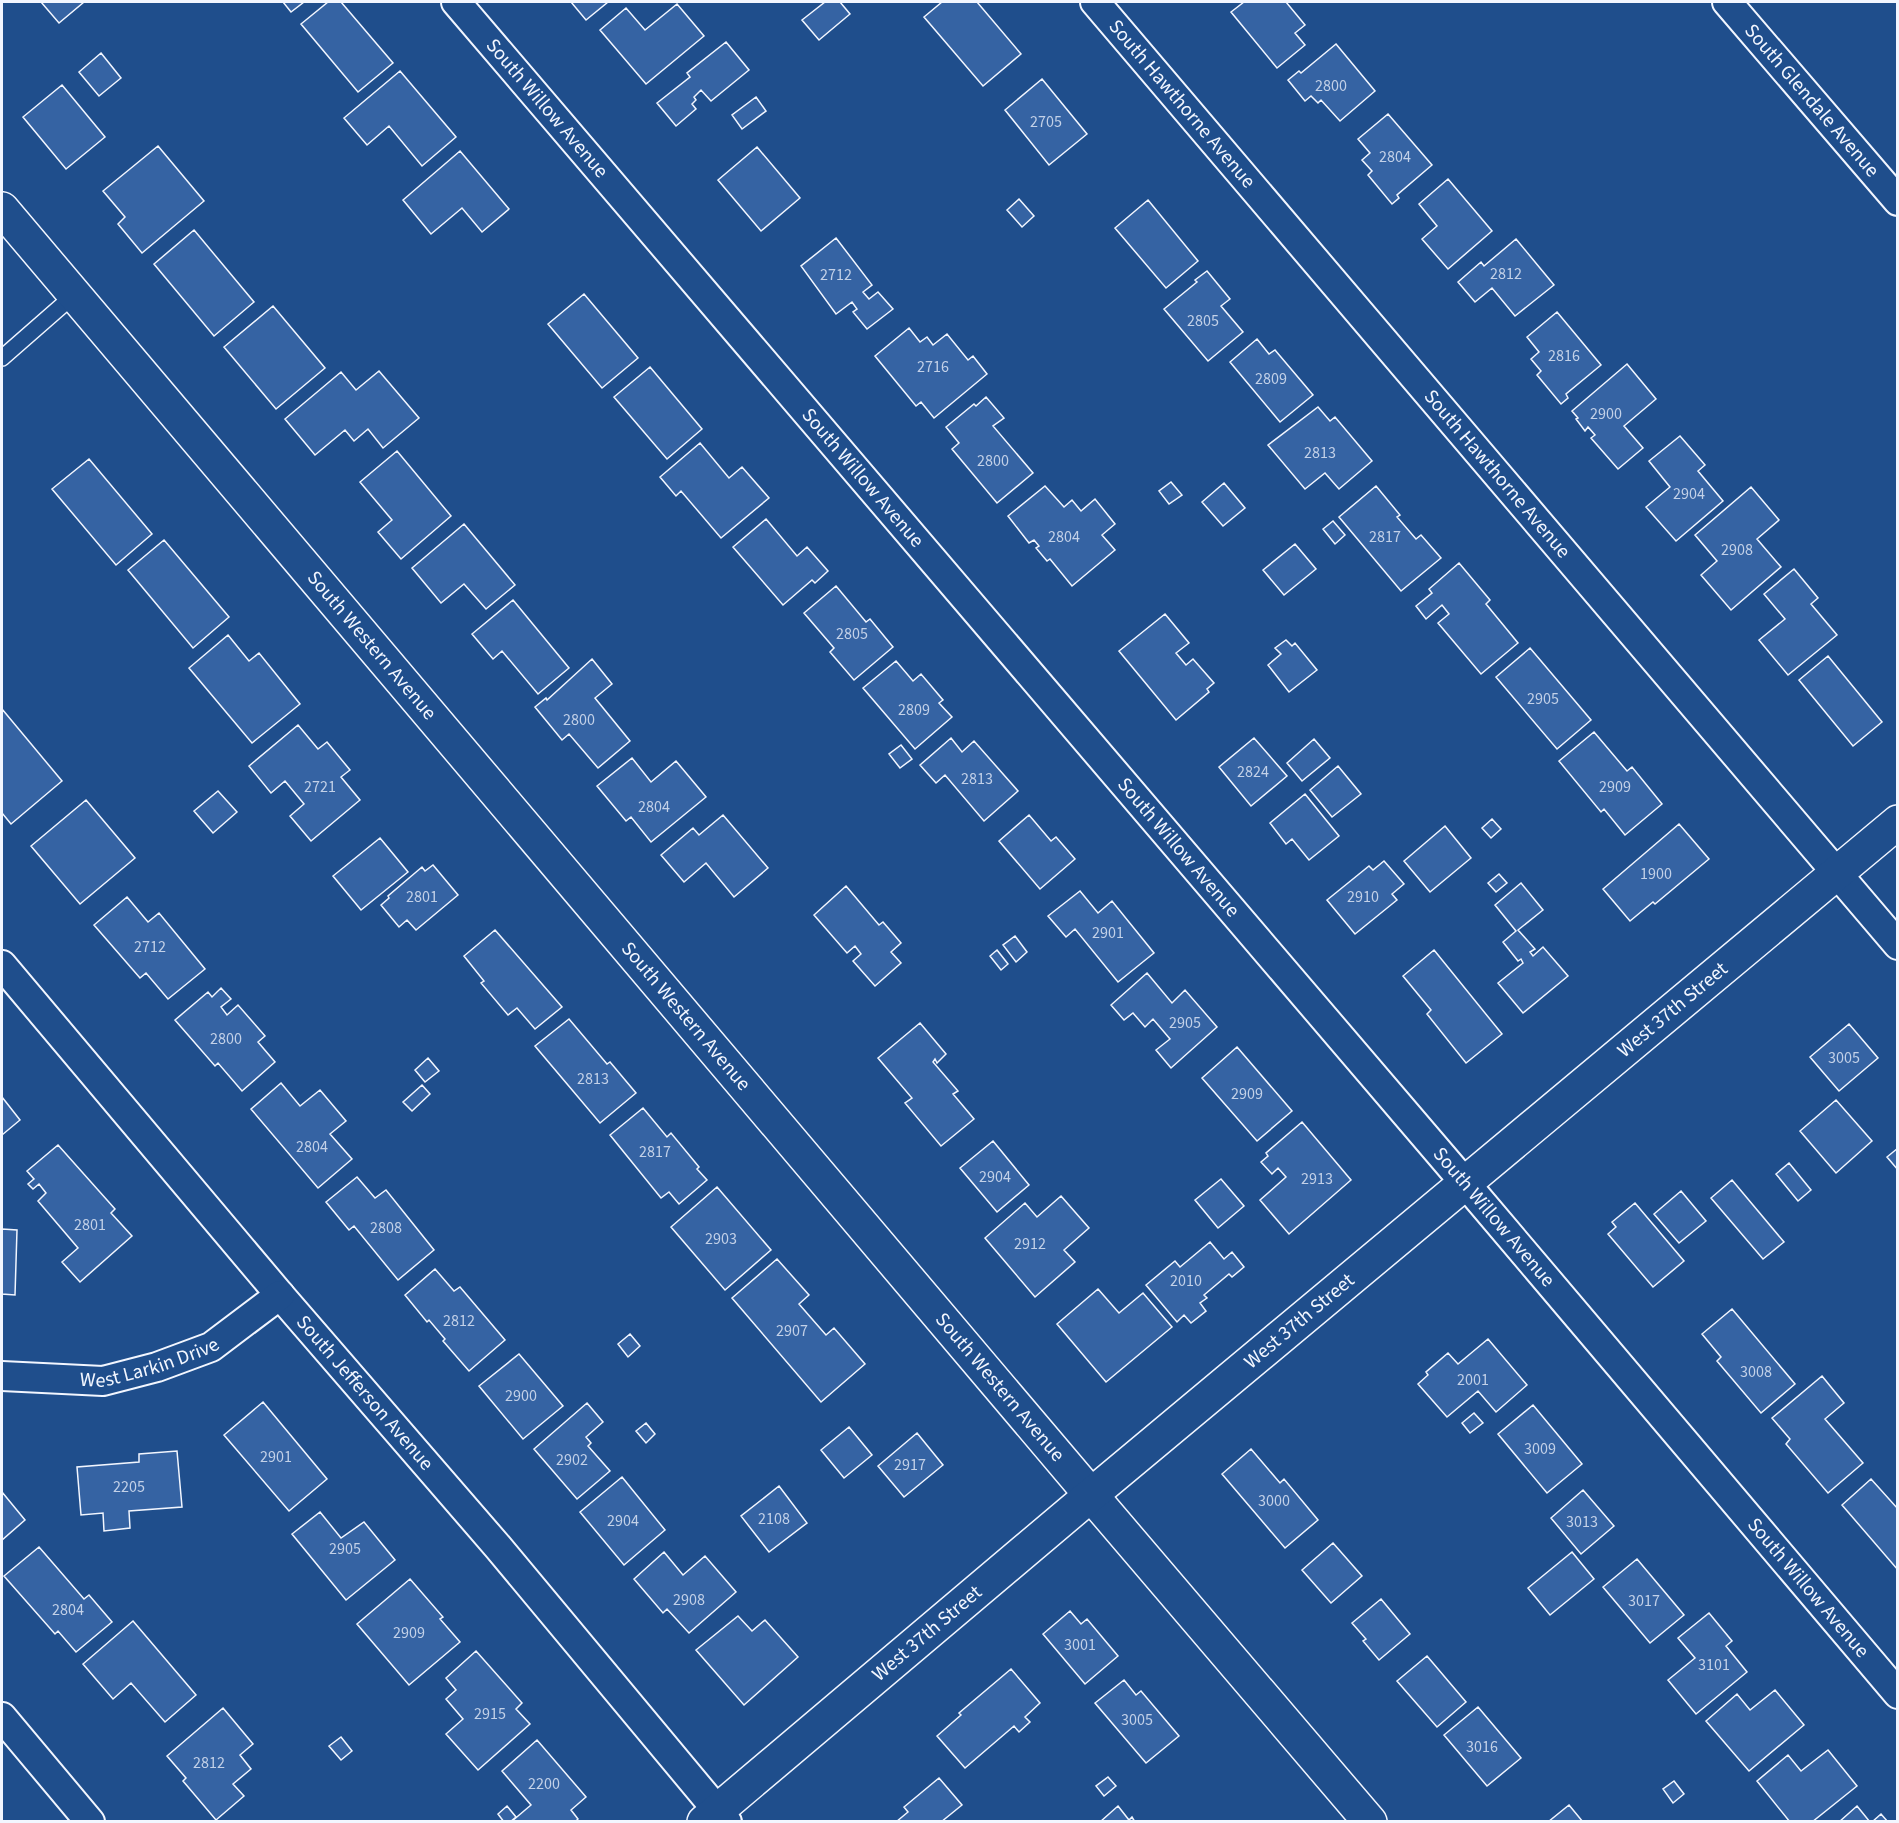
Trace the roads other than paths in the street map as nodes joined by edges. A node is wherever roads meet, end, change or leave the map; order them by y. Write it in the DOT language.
graph roads {
  1 [pos="456,2"];
  2 [pos="1095,2"];
  3 [pos="1727,2"];
  4 [pos="1898,201"];
  5 [pos="2,208"];
  6 [pos="74,295"];
  7 [pos="2,357"];
  8 [pos="1898,822"];
  9 [pos="1837,873"];
  10 [pos="1898,945"];
  11 [pos="2,965"];
  12 [pos="1466,1183"];
  13 [pos="280,1295"];
  14 [pos="2,1376"];
  15 [pos="1091,1495"];
  16 [pos="1898,1694"];
  17 [pos="2,1717"];
  18 [pos="716,1818"];
  19 [pos="90,1821"];
  20 [pos="1371,1821"];
  1 -- 12 [label="street, South Willow Avenue"];
  2 -- 9 [label="street, South Hawthorne Avenue"];
  3 -- 4 [label="street, South Glendale Avenue"];
  5 -- 6 [label="street, South Western Avenue"];
  6 -- 7 [label="lane"];
  6 -- 15 [label="street, South Western Avenue"];
  8 -- 9 [label="street, West 37th Street"];
  9 -- 10 [label="street, South Hawthorne Avenue"];
  9 -- 12 [label="street, West 37th Street"];
  11 -- 13 [label="street, South Jefferson Avenue"];
  12 -- 15 [label="street, West 37th Street"];
  12 -- 16 [label="street, South Willow Avenue"];
  13 -- 14 [label="street, West Larkin Drive"];
  13 -- 18 [label="street, South Jefferson Avenue"];
  15 -- 18 [label="street, West 37th Street"];
  15 -- 20 [label="street, South Western Avenue"];
  17 -- 19 [label="street"];
}
